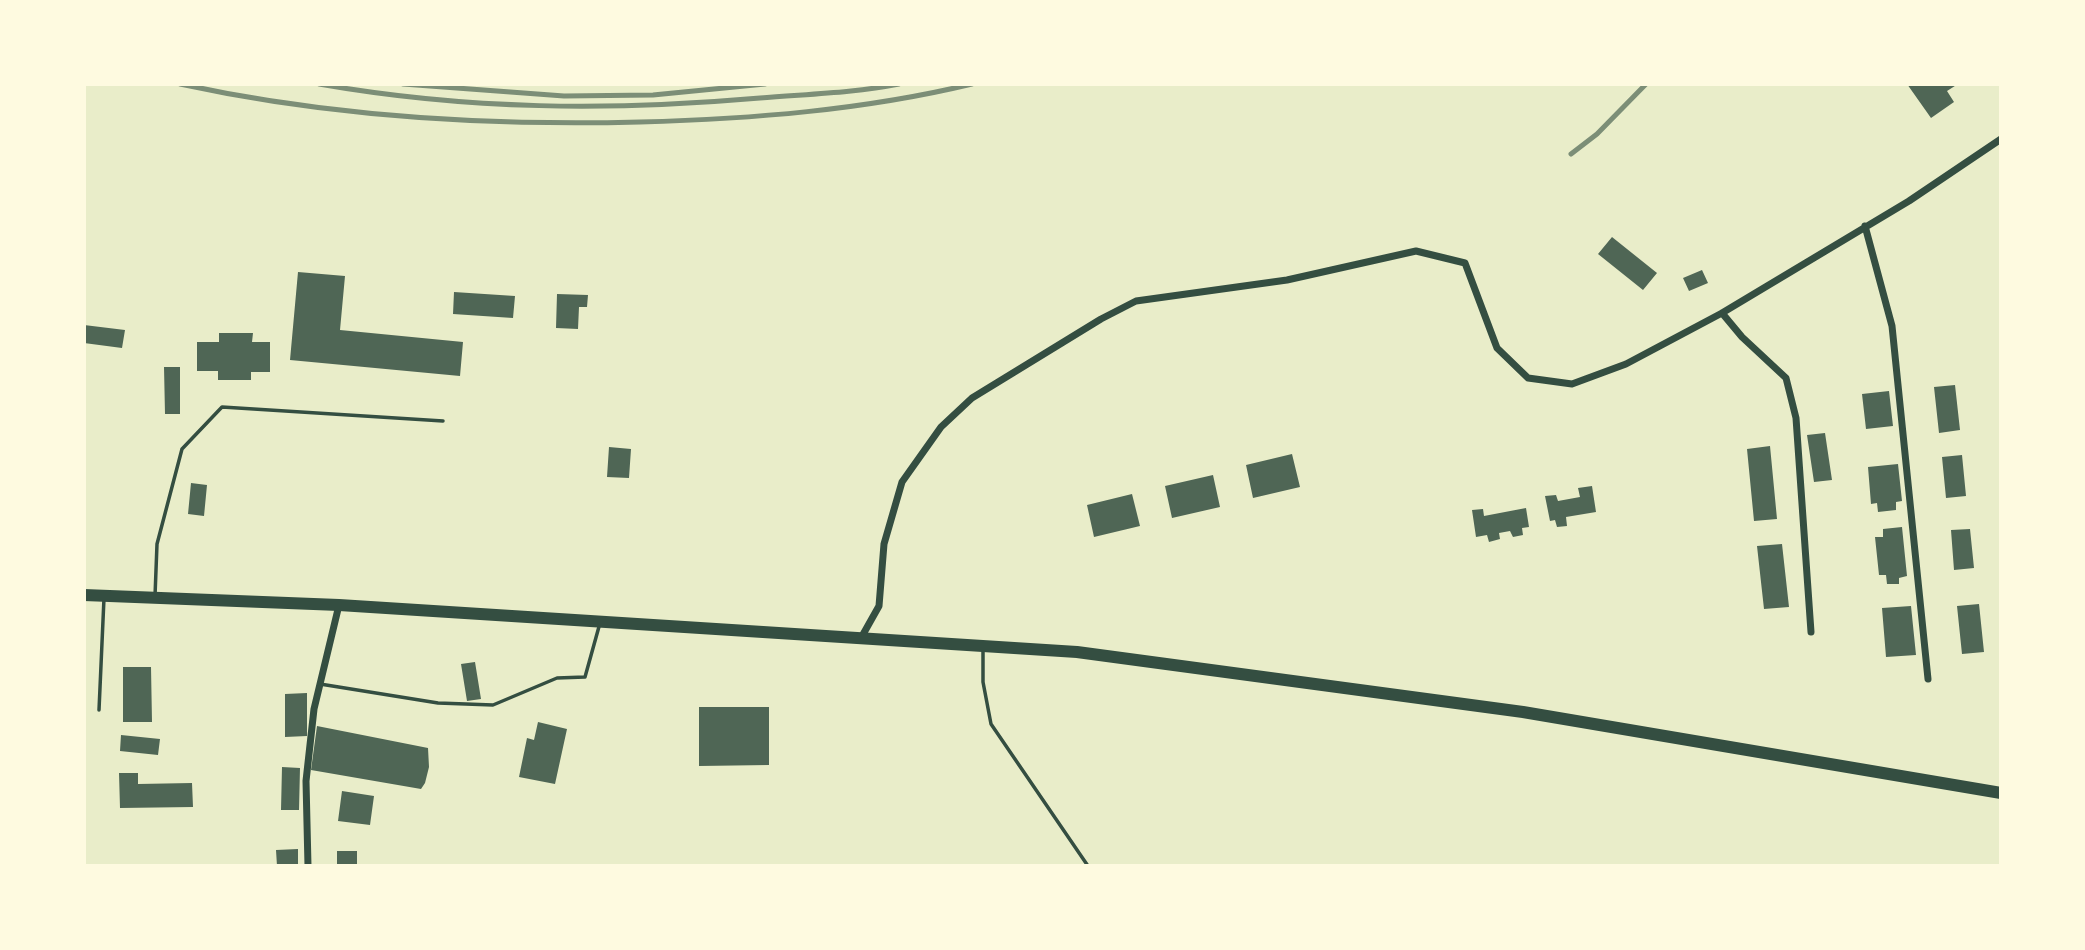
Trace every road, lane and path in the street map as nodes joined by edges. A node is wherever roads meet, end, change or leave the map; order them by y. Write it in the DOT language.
graph roads {
  1 [pos="2001,139"];
  2 [pos="1865,226"];
  3 [pos="1722,313"];
  4 [pos="443,421"];
  5 [pos="84,595"];
  6 [pos="104,596"];
  7 [pos="155,597"];
  8 [pos="339,605"];
  9 [pos="600,622"];
  10 [pos="1811,632"];
  11 [pos="861,638"];
  12 [pos="983,646"];
  13 [pos="1928,679"];
  14 [pos="318,684"];
  15 [pos="99,710"];
  16 [pos="2001,793"];
  17 [pos="308,866"];
  18 [pos="1088,866"];
  1 -- 2 [label="street"];
  2 -- 3 [label="street"];
  2 -- 13 [label="street"];
  3 -- 10 [label="street"];
  3 -- 11 [label="street"];
  4 -- 7 [label="lane"];
  5 -- 6 [label="main road"];
  6 -- 7 [label="main road"];
  6 -- 15 [label="lane"];
  7 -- 8 [label="main road"];
  8 -- 9 [label="main road"];
  8 -- 14 [label="street"];
  9 -- 11 [label="main road"];
  9 -- 14 [label="lane"];
  11 -- 12 [label="main road"];
  12 -- 16 [label="main road"];
  12 -- 18 [label="lane"];
  14 -- 17 [label="street"];
}
